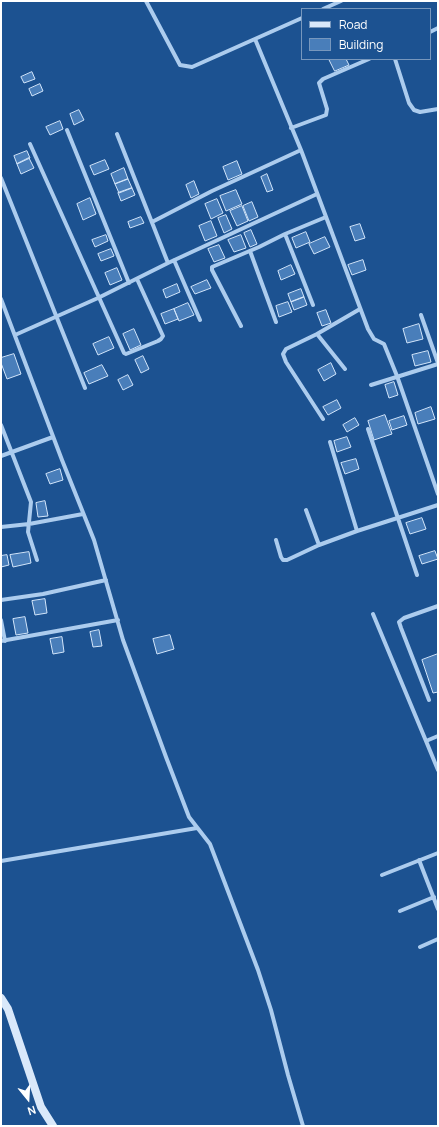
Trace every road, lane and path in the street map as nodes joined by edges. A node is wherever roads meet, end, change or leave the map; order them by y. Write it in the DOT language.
graph roads {
  1 [pos="146,1"];
  2 [pos="341,1"];
  3 [pos="325,8"];
  4 [pos="301,18"];
  5 [pos="255,39"];
  6 [pos="367,60"];
  7 [pos="395,60"];
  8 [pos="438,109"];
  9 [pos="291,128"];
  10 [pos="67,130"];
  11 [pos="116,134"];
  12 [pos="30,144"];
  13 [pos="301,150"];
  14 [pos="1,178"];
  15 [pos="317,194"];
  16 [pos="326,217"];
  17 [pos="152,222"];
  18 [pos="285,234"];
  19 [pos="250,251"];
  20 [pos="174,260"];
  21 [pos="168,263"];
  22 [pos="137,279"];
  23 [pos="129,282"];
  24 [pos="98,298"];
  25 [pos="1,299"];
  26 [pos="314,305"];
  27 [pos="360,309"];
  28 [pos="421,315"];
  29 [pos="56,317"];
  30 [pos="200,320"];
  31 [pos="276,322"];
  32 [pos="241,326"];
  33 [pos="317,334"];
  34 [pos="15,335"];
  35 [pos="438,363"];
  36 [pos="345,369"];
  37 [pos="397,376"];
  38 [pos="371,385"];
  39 [pos="85,388"];
  40 [pos="323,419"];
  41 [pos="1,425"];
  42 [pos="368,429"];
  43 [pos="53,437"];
  44 [pos="330,442"];
  45 [pos="12,453"];
  46 [pos="1,456"];
  47 [pos="438,494"];
  48 [pos="438,505"];
  49 [pos="306,510"];
  50 [pos="83,514"];
  51 [pos="398,518"];
  52 [pos="29,524"];
  53 [pos="1,527"];
  54 [pos="357,531"];
  55 [pos="276,540"];
  56 [pos="319,545"];
  57 [pos="37,560"];
  58 [pos="417,575"];
  59 [pos="106,580"];
  60 [pos="1,600"];
  61 [pos="438,606"];
  62 [pos="373,614"];
  63 [pos="1,620"];
  64 [pos="118,620"];
  65 [pos="3,641"];
  66 [pos="429,700"];
  67 [pos="438,736"];
  68 [pos="426,741"];
  69 [pos="438,770"];
  70 [pos="197,828"];
  71 [pos="438,853"];
  72 [pos="419,860"];
  73 [pos="1,861"];
  74 [pos="382,875"];
  75 [pos="434,897"];
  76 [pos="438,909"];
  77 [pos="400,910"];
  78 [pos="438,939"];
  79 [pos="420,947"];
  80 [pos="1,998"];
  81 [pos="53,1126"];
  82 [pos="303,1126"];
  1 -- 5 [label="street"];
  2 -- 3 [label="street"];
  4 -- 5 [label="street"];
  5 -- 9 [label="street"];
  6 -- 9 [label="street"];
  7 -- 8 [label="street"];
  9 -- 13 [label="street"];
  10 -- 23 [label="street"];
  11 -- 17 [label="street"];
  12 -- 24 [label="street"];
  13 -- 15 [label="street"];
  13 -- 17 [label="street"];
  14 -- 29 [label="street"];
  15 -- 16 [label="street"];
  15 -- 20 [label="street"];
  16 -- 18 [label="street"];
  16 -- 27 [label="street"];
  17 -- 21 [label="street"];
  18 -- 19 [label="street"];
  18 -- 26 [label="street"];
  19 -- 31 [label="street"];
  19 -- 32 [label="street"];
  20 -- 21 [label="street"];
  20 -- 30 [label="street"];
  21 -- 22 [label="street"];
  22 -- 23 [label="street"];
  22 -- 24 [label="street"];
  23 -- 24 [label="street"];
  24 -- 29 [label="street"];
  25 -- 34 [label="street"];
  27 -- 33 [label="street"];
  27 -- 37 [label="street"];
  28 -- 35 [label="street"];
  29 -- 34 [label="street"];
  29 -- 39 [label="street"];
  33 -- 36 [label="street"];
  33 -- 40 [label="street"];
  34 -- 43 [label="street"];
  35 -- 37 [label="street"];
  37 -- 38 [label="street"];
  37 -- 47 [label="street"];
  41 -- 45 [label="street"];
  42 -- 51 [label="street"];
  43 -- 45 [label="street"];
  43 -- 50 [label="street"];
  44 -- 54 [label="street"];
  45 -- 46 [label="street"];
  45 -- 52 [label="street"];
  48 -- 51 [label="street"];
  49 -- 56 [label="street"];
  50 -- 52 [label="street"];
  50 -- 59 [label="street"];
  51 -- 54 [label="street"];
  51 -- 58 [label="street"];
  52 -- 53 [label="street"];
  52 -- 57 [label="street"];
  54 -- 56 [label="street"];
  55 -- 56 [label="street"];
  59 -- 60 [label="street"];
  59 -- 64 [label="street"];
  61 -- 66 [label="street"];
  62 -- 68 [label="street"];
  63 -- 65 [label="street"];
  64 -- 65 [label="street"];
  64 -- 70 [label="street"];
  67 -- 68 [label="street"];
  68 -- 69 [label="street"];
  70 -- 73 [label="street"];
  70 -- 82 [label="street"];
  71 -- 72 [label="street"];
  72 -- 74 [label="street"];
  72 -- 75 [label="street"];
  75 -- 76 [label="street"];
  75 -- 77 [label="street"];
  78 -- 79 [label="street"];
  80 -- 81 [label="street"];
}
